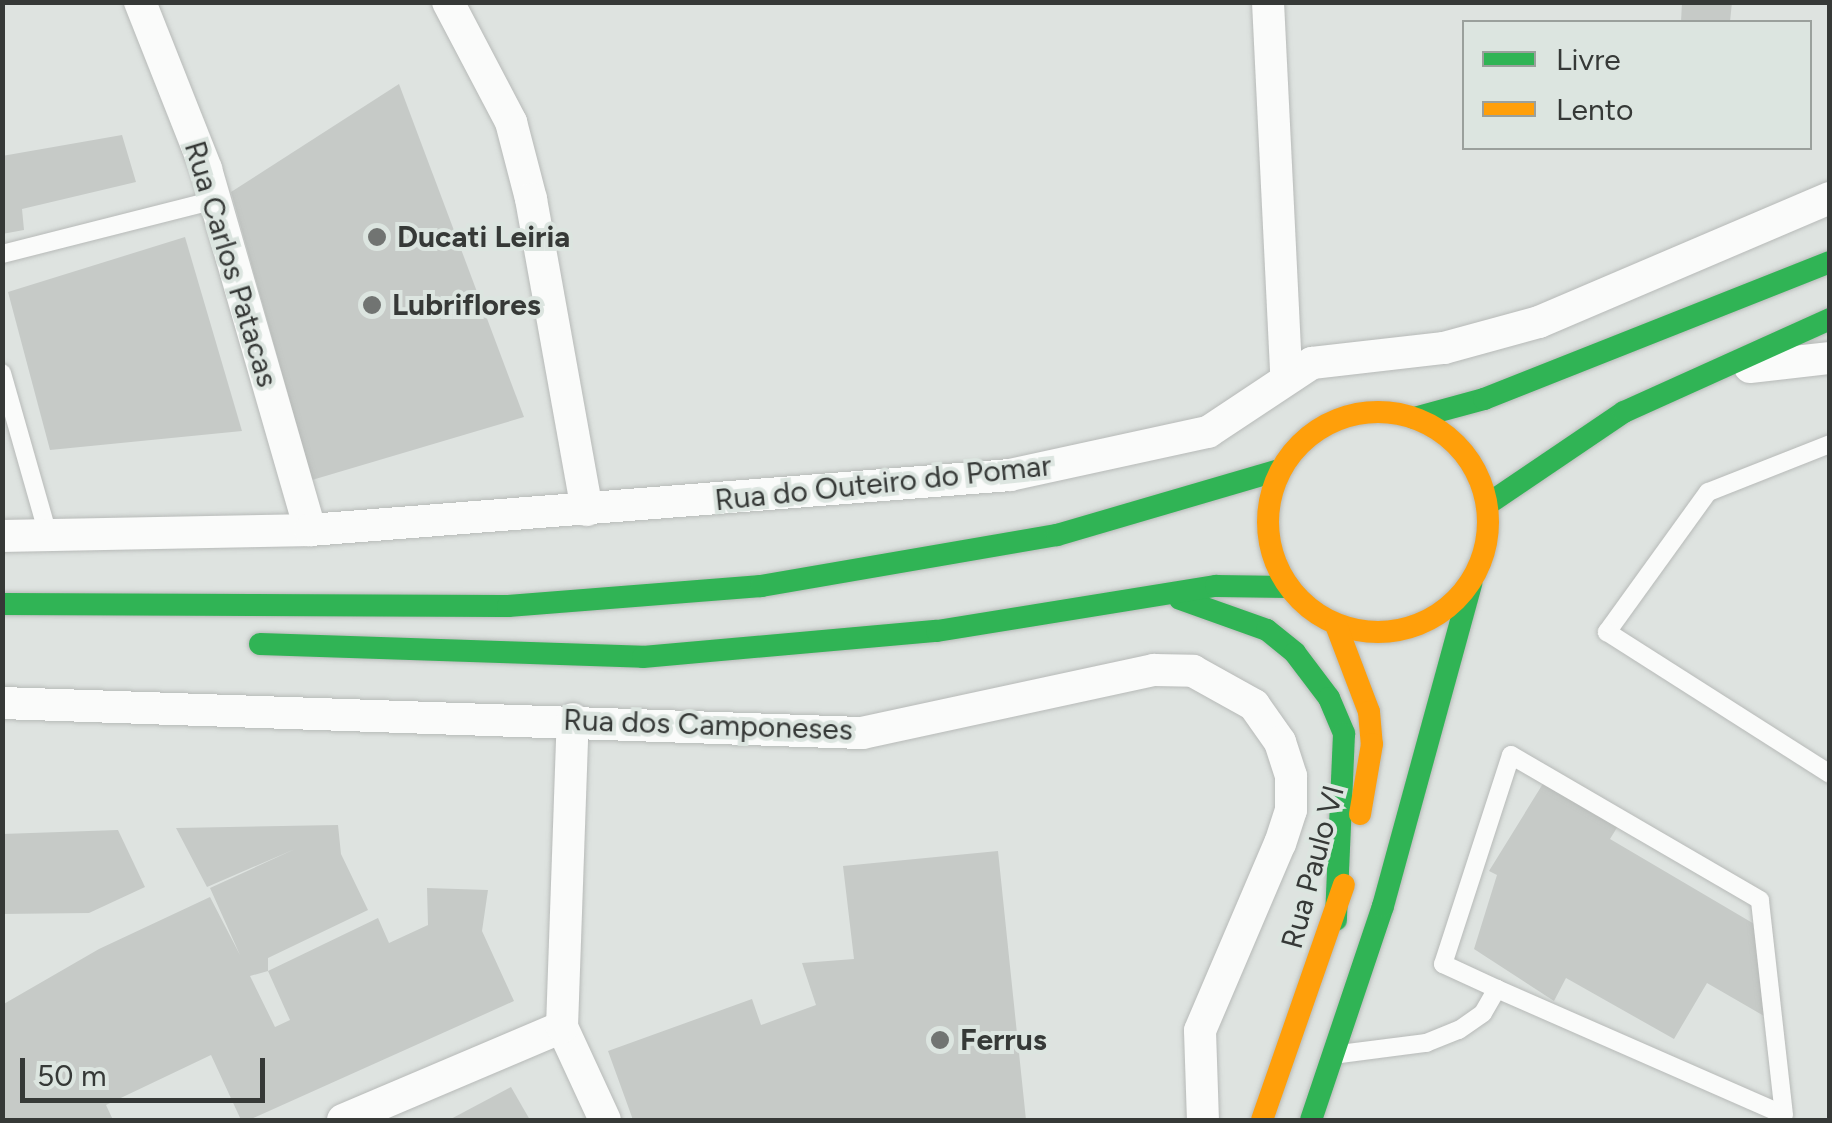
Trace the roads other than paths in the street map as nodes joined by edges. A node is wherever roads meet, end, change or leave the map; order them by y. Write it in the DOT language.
graph roads {
  1 [pos="140,2"];
  2 [pos="448,2"];
  3 [pos="1268,2"];
  4 [pos="1830,198"];
  5 [pos="215,200"];
  6 [pos="2,254"];
  7 [pos="1830,262"];
  8 [pos="1830,318"];
  9 [pos="1830,358"];
  10 [pos="1720,366"];
  11 [pos="2,373"];
  12 [pos="1286,376"];
  13 [pos="1414,418"];
  14 [pos="1830,444"];
  15 [pos="1280,470"];
  16 [pos="1488,504"];
  17 [pos="588,510"];
  18 [pos="310,530"];
  19 [pos="48,535"];
  20 [pos="2,536"];
  21 [pos="1470,584"];
  22 [pos="1288,587"];
  23 [pos="1158,593"];
  24 [pos="2,604"];
  25 [pos="1336,625"];
  26 [pos="242,643"];
  27 [pos="2,704"];
  28 [pos="573,719"];
  29 [pos="1830,774"];
  30 [pos="1336,920"];
  31 [pos="1496,989"];
  32 [pos="562,1027"];
  33 [pos="1334,1054"];
  34 [pos="344,1120"];
  35 [pos="605,1120"];
  36 [pos="1204,1120"];
  37 [pos="1262,1120"];
  38 [pos="1310,1120"];
  1 -- 5 [label="street, Rua Carlos Patacas"];
  2 -- 17 [label="street"];
  3 -- 12 [label="street"];
  4 -- 12 [label="street, Rua do Outeiro do Pomar"];
  5 -- 6 [label="lane"];
  5 -- 18 [label="street, Rua Carlos Patacas"];
  7 -- 13 [label="main road"];
  8 -- 10 [label="main road"];
  9 -- 10 [label="street"];
  10 -- 16 [label="main road"];
  11 -- 19 [label="lane"];
  12 -- 17 [label="street, Rua do Outeiro do Pomar"];
  13 -- 15 [label="main road"];
  13 -- 16 [label="main road"];
  14 -- 29 [label="lane"];
  15 -- 22 [label="main road"];
  15 -- 24 [label="main road"];
  16 -- 21 [label="main road"];
  17 -- 18 [label="street, Rua do Outeiro do Pomar"];
  18 -- 19 [label="street, Rua do Outeiro do Pomar"];
  19 -- 20 [label="street, Rua do Outeiro do Pomar"];
  21 -- 25 [label="main road"];
  21 -- 33 [label="main road"];
  22 -- 23 [label="main road"];
  22 -- 25 [label="main road"];
  23 -- 26 [label="main road"];
  23 -- 30 [label="main road"];
  25 -- 30 [label="main road, Rua Paulo VI"];
  27 -- 28 [label="street, Rua dos Camponeses"];
  28 -- 32 [label="street"];
  28 -- 36 [label="street, Rua dos Camponeses"];
  30 -- 37 [label="main road, Rua Paulo VI"];
  31 -- 31 [label="lane"];
  31 -- 33 [label="lane"];
  32 -- 34 [label="street"];
  32 -- 35 [label="street"];
  33 -- 38 [label="main road"];
}
